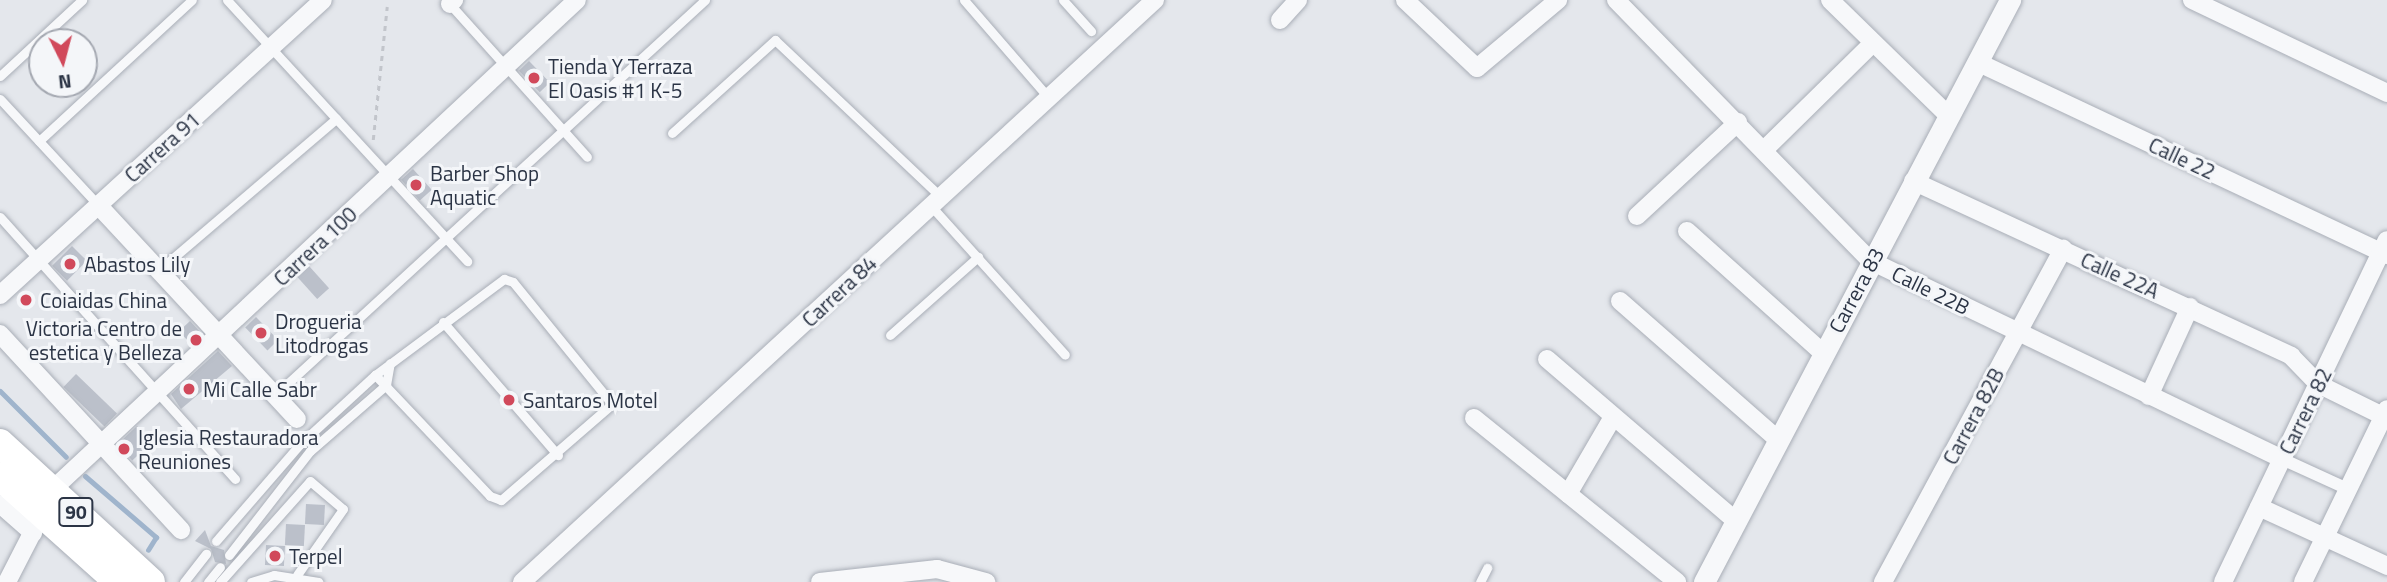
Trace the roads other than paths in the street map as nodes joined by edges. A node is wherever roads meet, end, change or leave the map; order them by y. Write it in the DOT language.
graph roads {
  1 [pos="82,0"];
  2 [pos="192,0"];
  3 [pos="227,0"];
  4 [pos="323,0"];
  5 [pos="577,0"];
  6 [pos="705,0"];
  7 [pos="964,0"];
  8 [pos="1063,0"];
  9 [pos="1155,0"];
  10 [pos="1298,0"];
  11 [pos="1405,0"];
  12 [pos="1558,0"];
  13 [pos="1616,0"];
  14 [pos="1830,0"];
  15 [pos="2010,0"];
  16 [pos="2192,0"];
  17 [pos="450,1"];
  18 [pos="1280,20"];
  19 [pos="1091,31"];
  20 [pos="1872,44"];
  21 [pos="271,48"];
  22 [pos="1977,62"];
  23 [pos="506,67"];
  24 [pos="0,76"];
  25 [pos="2387,93"];
  26 [pos="1049,98"];
  27 [pos="0,100"];
  28 [pos="1948,115"];
  29 [pos="336,118"];
  30 [pos="1738,122"];
  31 [pos="561,129"];
  32 [pos="672,133"];
  33 [pos="39,141"];
  34 [pos="1765,149"];
  35 [pos="587,157"];
  36 [pos="389,176"];
  37 [pos="1913,181"];
  38 [pos="936,201"];
  39 [pos="98,205"];
  40 [pos="1637,216"];
  41 [pos="0,217"];
  42 [pos="1687,231"];
  43 [pos="445,236"];
  44 [pos="2063,249"];
  45 [pos="2385,249"];
  46 [pos="978,257"];
  47 [pos="39,259"];
  48 [pos="467,261"];
  49 [pos="1871,261"];
  50 [pos="159,270"];
  51 [pos="0,295"];
  52 [pos="1620,301"];
  53 [pos="2190,307"];
  54 [pos="443,322"];
  55 [pos="2018,333"];
  56 [pos="0,334"];
  57 [pos="219,335"];
  58 [pos="890,335"];
  59 [pos="1823,353"];
  60 [pos="1065,355"];
  61 [pos="1547,359"];
  62 [pos="390,363"];
  63 [pos="375,374"];
  64 [pos="2318,384"];
  65 [pos="386,385"];
  66 [pos="158,393"];
  67 [pos="275,395"];
  68 [pos="2149,396"];
  69 [pos="2386,415"];
  70 [pos="1613,417"];
  71 [pos="1474,418"];
  72 [pos="297,419"];
  73 [pos="1778,440"];
  74 [pos="0,443"];
  75 [pos="102,446"];
  76 [pos="558,455"];
  77 [pos="2282,459"];
  78 [pos="0,477"];
  79 [pos="235,480"];
  80 [pos="2350,490"];
  81 [pos="1567,494"];
  82 [pos="0,504"];
  83 [pos="2259,507"];
  84 [pos="43,513"];
  85 [pos="1736,521"];
  86 [pos="181,530"];
  87 [pos="2325,537"];
  88 [pos="216,541"];
  89 [pos="206,554"];
  90 [pos="229,555"];
  91 [pos="220,567"];
  92 [pos="1487,568"];
  93 [pos="2385,568"];
  94 [pos="297,575"];
  95 [pos="7,582"];
  96 [pos="118,582"];
  97 [pos="151,582"];
  98 [pos="184,582"];
  99 [pos="208,582"];
  100 [pos="220,582"];
  101 [pos="251,582"];
  102 [pos="318,582"];
  103 [pos="522,582"];
  104 [pos="820,582"];
  105 [pos="986,582"];
  106 [pos="1480,582"];
  107 [pos="1676,582"];
  108 [pos="1704,582"];
  109 [pos="1883,582"];
  110 [pos="2222,582"];
  111 [pos="2303,582"];
  1 -- 24 [label="lane"];
  2 -- 33 [label="lane"];
  3 -- 21 [label="lane"];
  4 -- 21 [label="street, Carrera 91"];
  5 -- 23 [label="street, Carrera 100"];
  6 -- 31 [label="lane"];
  7 -- 26 [label="lane"];
  8 -- 19 [label="lane"];
  9 -- 26 [label="street, Carrera 84"];
  10 -- 18 [label="street"];
  11 -- 12 [label="street"];
  13 -- 30 [label="street, Calle 22B"];
  14 -- 20 [label="street"];
  15 -- 22 [label="street, Carrera 83"];
  16 -- 25 [label="street"];
  17 -- 23 [label="lane"];
  20 -- 28 [label="street"];
  20 -- 34 [label="street"];
  21 -- 29 [label="lane"];
  21 -- 39 [label="street, Carrera 91"];
  22 -- 28 [label="street, Carrera 83"];
  22 -- 45 [label="street, Calle 22"];
  23 -- 31 [label="lane"];
  23 -- 36 [label="street, Carrera 100"];
  26 -- 38 [label="street, Carrera 84"];
  27 -- 33 [label="lane"];
  28 -- 37 [label="street, Carrera 83"];
  29 -- 36 [label="lane"];
  29 -- 50 [label="lane"];
  30 -- 34 [label="street, Calle 22B"];
  30 -- 40 [label="street"];
  31 -- 35 [label="lane"];
  31 -- 43 [label="lane"];
  32 -- 38 [label="lane"];
  33 -- 39 [label="lane"];
  34 -- 49 [label="street, Calle 22B"];
  36 -- 43 [label="lane"];
  36 -- 57 [label="street, Carrera 100"];
  37 -- 44 [label="street, Calle 22A"];
  37 -- 49 [label="street, Carrera 83"];
  38 -- 46 [label="lane"];
  38 -- 103 [label="street, Carrera 84"];
  39 -- 47 [label="street, Carrera 91"];
  39 -- 50 [label="street"];
  41 -- 47 [label="lane"];
  42 -- 59 [label="street"];
  43 -- 48 [label="lane"];
  43 -- 67 [label="lane"];
  44 -- 53 [label="street, Calle 22A"];
  44 -- 55 [label="street, Carrera 82B"];
  45 -- 64 [label="street, Carrera 82"];
  46 -- 58 [label="lane"];
  46 -- 60 [label="lane"];
  47 -- 51 [label="street, Carrera 91"];
  47 -- 66 [label="lane"];
  49 -- 55 [label="street, Calle 22B"];
  49 -- 59 [label="street, Carrera 83"];
  50 -- 57 [label="street"];
  52 -- 73 [label="street"];
  53 -- 64 [label="street, Calle 22A"];
  53 -- 68 [label="street"];
  54 -- 62 [label="lane"];
  54 -- 76 [label="lane"];
  54 -- 76 [label="lane"];
  55 -- 68 [label="street, Calle 22B"];
  55 -- 109 [label="street, Carrera 82B"];
  56 -- 75 [label="street"];
  57 -- 66 [label="street, Carrera 100"];
  57 -- 67 [label="street"];
  59 -- 73 [label="street, Carrera 83"];
  61 -- 70 [label="street"];
  62 -- 63 [label="lane"];
  62 -- 65 [label="lane"];
  63 -- 65 [label="lane"];
  63 -- 88 [label="lane"];
  64 -- 69 [label="street, Calle 22A"];
  64 -- 77 [label="street, Carrera 82"];
  65 -- 76 [label="lane"];
  65 -- 90 [label="lane"];
  66 -- 75 [label="street, Carrera 100"];
  66 -- 79 [label="lane"];
  67 -- 72 [label="street"];
  68 -- 77 [label="street, Calle 22B"];
  69 -- 80 [label="street"];
  70 -- 81 [label="street"];
  70 -- 85 [label="street"];
  71 -- 81 [label="street"];
  73 -- 85 [label="street, Carrera 83"];
  74 -- 84 [label="highway, 90"];
  75 -- 84 [label="street, Carrera 100"];
  75 -- 86 [label="street"];
  77 -- 80 [label="street"];
  77 -- 83 [label="street, Carrera 82"];
  78 -- 84 [label="highway, 90"];
  80 -- 87 [label="street"];
  81 -- 107 [label="street"];
  82 -- 84 [label="street"];
  83 -- 87 [label="street"];
  83 -- 110 [label="street, Carrera 82"];
  84 -- 95 [label="street, Carrera 100"];
  84 -- 96 [label="highway, 90"];
  84 -- 97 [label="highway, 90"];
  85 -- 108 [label="street, Carrera 83"];
  87 -- 93 [label="street"];
  87 -- 111 [label="street"];
  89 -- 98 [label="lane"];
  91 -- 99 [label="lane"];
  92 -- 106 [label="lane"];
  94 -- 100 [label="lane"];
  94 -- 101 [label="lane"];
  94 -- 102 [label="lane"];
  104 -- 105 [label="street"];
}
